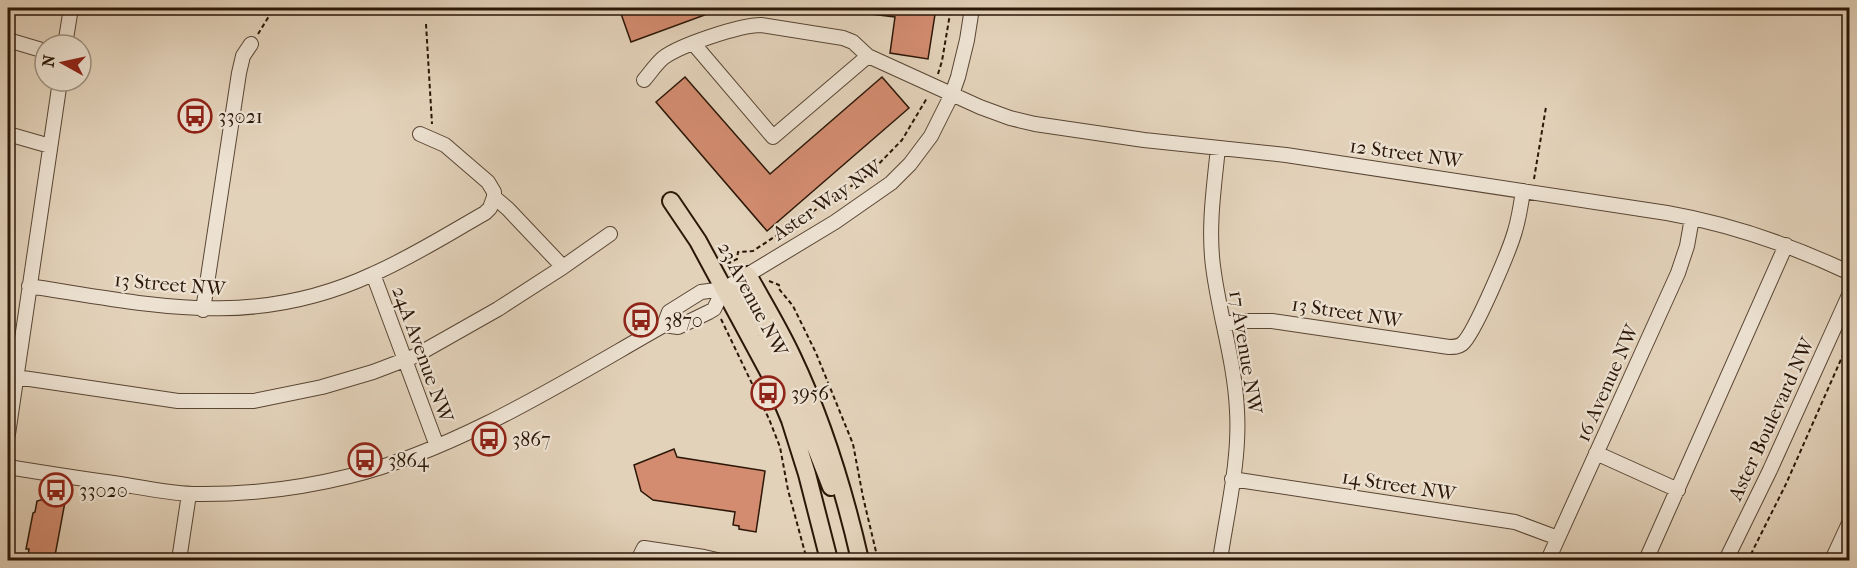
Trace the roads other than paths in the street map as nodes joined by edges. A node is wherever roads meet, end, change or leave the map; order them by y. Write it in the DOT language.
graph roads {
  1 [pos="71,8"];
  2 [pos="972,8"];
  3 [pos="67,33"];
  4 [pos="8,40"];
  5 [pos="693,43"];
  6 [pos="251,44"];
  7 [pos="33,47"];
  8 [pos="868,56"];
  9 [pos="644,80"];
  10 [pos="58,93"];
  11 [pos="952,94"];
  12 [pos="8,134"];
  13 [pos="426,137"];
  14 [pos="50,146"];
  15 [pos="1218,148"];
  16 [pos="1528,186"];
  17 [pos="494,197"];
  18 [pos="670,201"];
  19 [pos="1692,218"];
  20 [pos="610,234"];
  21 [pos="1786,245"];
  22 [pos="564,267"];
  23 [pos="1850,273"];
  24 [pos="373,274"];
  25 [pos="748,275"];
  26 [pos="29,286"];
  27 [pos="724,289"];
  28 [pos="1850,293"];
  29 [pos="203,310"];
  30 [pos="1224,324"];
  31 [pos="664,325"];
  32 [pos="405,360"];
  33 [pos="16,377"];
  34 [pos="8,434"];
  35 [pos="437,446"];
  36 [pos="1596,453"];
  37 [pos="8,467"];
  38 [pos="1232,479"];
  39 [pos="1678,490"];
  40 [pos="189,494"];
  41 [pos="1850,521"];
  42 [pos="1558,538"];
  43 [pos="859,559"];
  44 [pos="717,560"];
  45 [pos="179,561"];
  46 [pos="639,561"];
  47 [pos="829,561"];
  48 [pos="1220,561"];
  49 [pos="1548,561"];
  50 [pos="1646,561"];
  51 [pos="1726,561"];
  52 [pos="1832,561"];
  1 -- 3 [label="street"];
  2 -- 11 [label="street"];
  4 -- 7 [label="street"];
  5 -- 8 [label="street, 12 Street NW"];
  5 -- 8 [label="street"];
  5 -- 9 [label="street, 12 Street NW"];
  6 -- 29 [label="street"];
  8 -- 11 [label="street, 12 Street NW"];
  10 -- 14 [label="street"];
  11 -- 15 [label="street, 12 Street NW"];
  11 -- 25 [label="street, Aster Way NW"];
  12 -- 14 [label="street"];
  13 -- 17 [label="street"];
  14 -- 26 [label="street"];
  15 -- 16 [label="street, 12 Street NW"];
  15 -- 30 [label="street, 17 Avenue NW"];
  16 -- 19 [label="street, 12 Street NW"];
  16 -- 30 [label="street, 13 Street NW"];
  17 -- 22 [label="street"];
  17 -- 24 [label="street, 13 Street NW"];
  18 -- 27 [label="main road, 23 Avenue NW"];
  19 -- 21 [label="street, 12 Street NW"];
  19 -- 36 [label="street, 16 Avenue NW"];
  20 -- 22 [label="street"];
  21 -- 23 [label="street, 12 Street NW"];
  21 -- 39 [label="street"];
  22 -- 32 [label="street"];
  24 -- 29 [label="street, 13 Street NW"];
  24 -- 32 [label="street, 24A Avenue NW"];
  25 -- 27 [label="street, Aster Way NW"];
  25 -- 43 [label="main road, 23 Avenue NW"];
  26 -- 29 [label="street, 13 Street NW"];
  26 -- 33 [label="street"];
  27 -- 31 [label="street"];
  27 -- 31 [label="street"];
  27 -- 43 [label="main road"];
  27 -- 47 [label="main road, 23 Avenue NW"];
  28 -- 51 [label="street, Aster Boulevard NW"];
  30 -- 38 [label="street, 17 Avenue NW"];
  31 -- 35 [label="street"];
  32 -- 33 [label="street"];
  32 -- 35 [label="street, 24A Avenue NW"];
  33 -- 34 [label="street"];
  35 -- 40 [label="street"];
  36 -- 39 [label="street"];
  36 -- 42 [label="street, 16 Avenue NW"];
  37 -- 40 [label="street"];
  38 -- 42 [label="street, 14 Street NW"];
  38 -- 48 [label="street, 17 Avenue NW"];
  39 -- 50 [label="street"];
  40 -- 45 [label="street"];
  41 -- 52 [label="street"];
  42 -- 49 [label="street, 16 Avenue NW"];
  44 -- 46 [label="street"];
}
